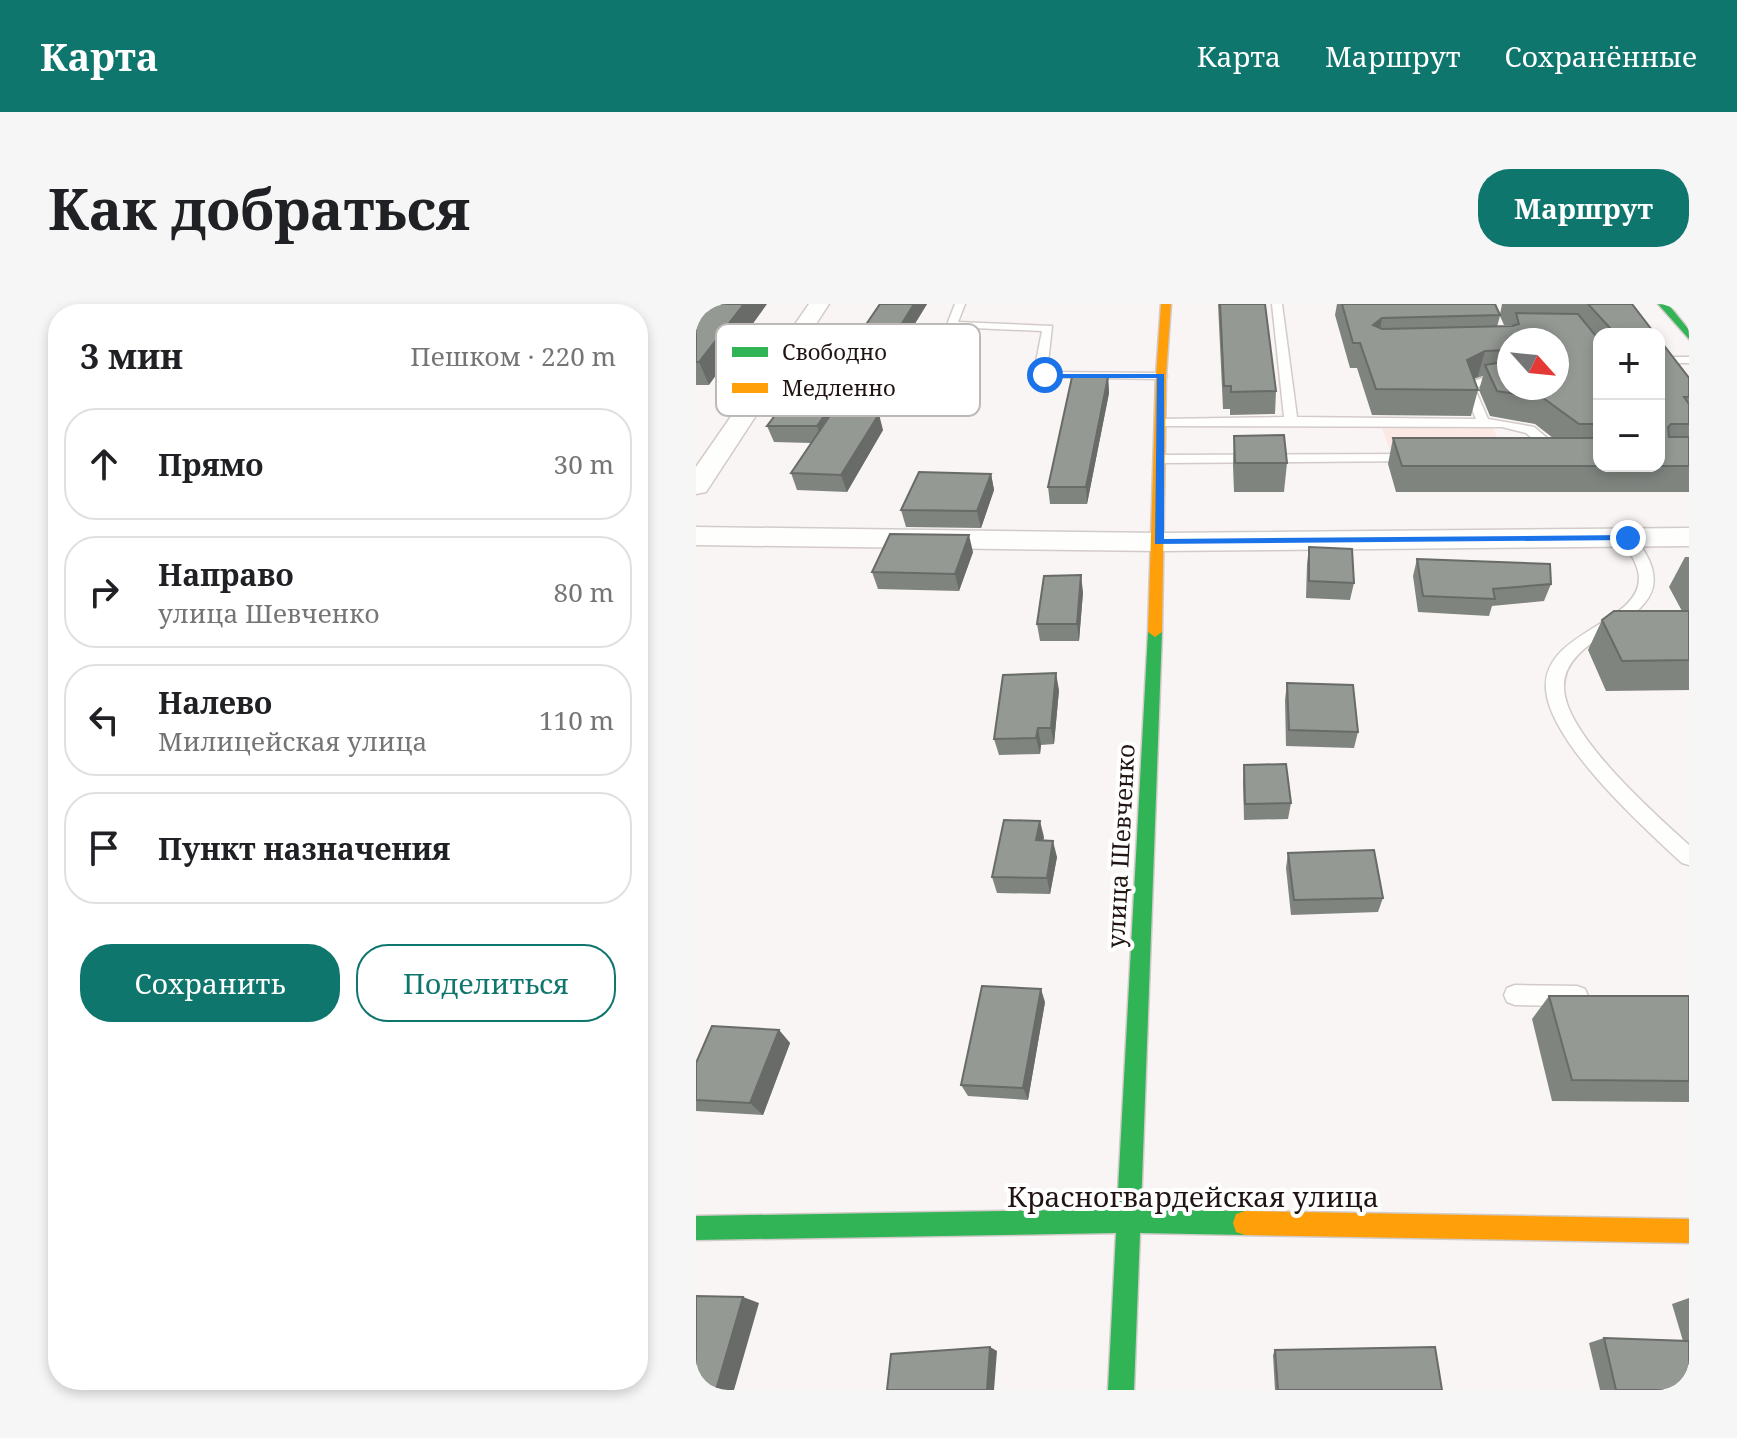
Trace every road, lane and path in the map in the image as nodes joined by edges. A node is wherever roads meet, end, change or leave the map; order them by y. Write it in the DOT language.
graph roads {
  1 [pos="819,304"];
  2 [pos="960,304"];
  3 [pos="1166,304"];
  4 [pos="1277,304"];
  5 [pos="1663,304"];
  6 [pos="805,324"];
  7 [pos="954,324"];
  8 [pos="980,326"];
  9 [pos="1689,336"];
  10 [pos="1665,360"];
  11 [pos="1689,360"];
  12 [pos="1161,376"];
  13 [pos="1497,380"];
  14 [pos="743,416"];
  15 [pos="1291,421"];
  16 [pos="1483,421"];
  17 [pos="1161,423"];
  18 [pos="1533,457"];
  19 [pos="1425,458"];
  20 [pos="1161,459"];
  21 [pos="696,486"];
  22 [pos="696,536"];
  23 [pos="1689,537"];
  24 [pos="1628,538"];
  25 [pos="1159,542"];
  26 [pos="1689,857"];
  27 [pos="1515,995"];
  28 [pos="1594,997"];
  29 [pos="1126,1221"];
  30 [pos="696,1228"];
  31 [pos="1689,1231"];
  32 [pos="1121,1390"];
  1 -- 6 [label="street"];
  2 -- 7 [label="lane"];
  3 -- 12 [label="street, улица Шевченко"];
  4 -- 15 [label="lane"];
  5 -- 9 [label="street"];
  8 -- 12 [label="lane"];
  10 -- 11 [label="lane"];
  12 -- 17 [label="street, улица Шевченко"];
  13 -- 16 [label="lane"];
  14 -- 21 [label="street"];
  15 -- 16 [label="lane"];
  15 -- 17 [label="lane"];
  16 -- 18 [label="lane"];
  17 -- 20 [label="street, улица Шевченко"];
  19 -- 20 [label="lane"];
  20 -- 25 [label="street, улица Шевченко"];
  22 -- 25 [label="street"];
  23 -- 24 [label="street"];
  24 -- 25 [label="street"];
  24 -- 26 [label="lane"];
  25 -- 29 [label="street, улица Шевченко"];
  27 -- 28 [label="lane"];
  29 -- 30 [label="street, Красногвардейская улица"];
  29 -- 31 [label="street, Красногвардейская улица"];
  29 -- 32 [label="street, улица Шевченко"];
}
